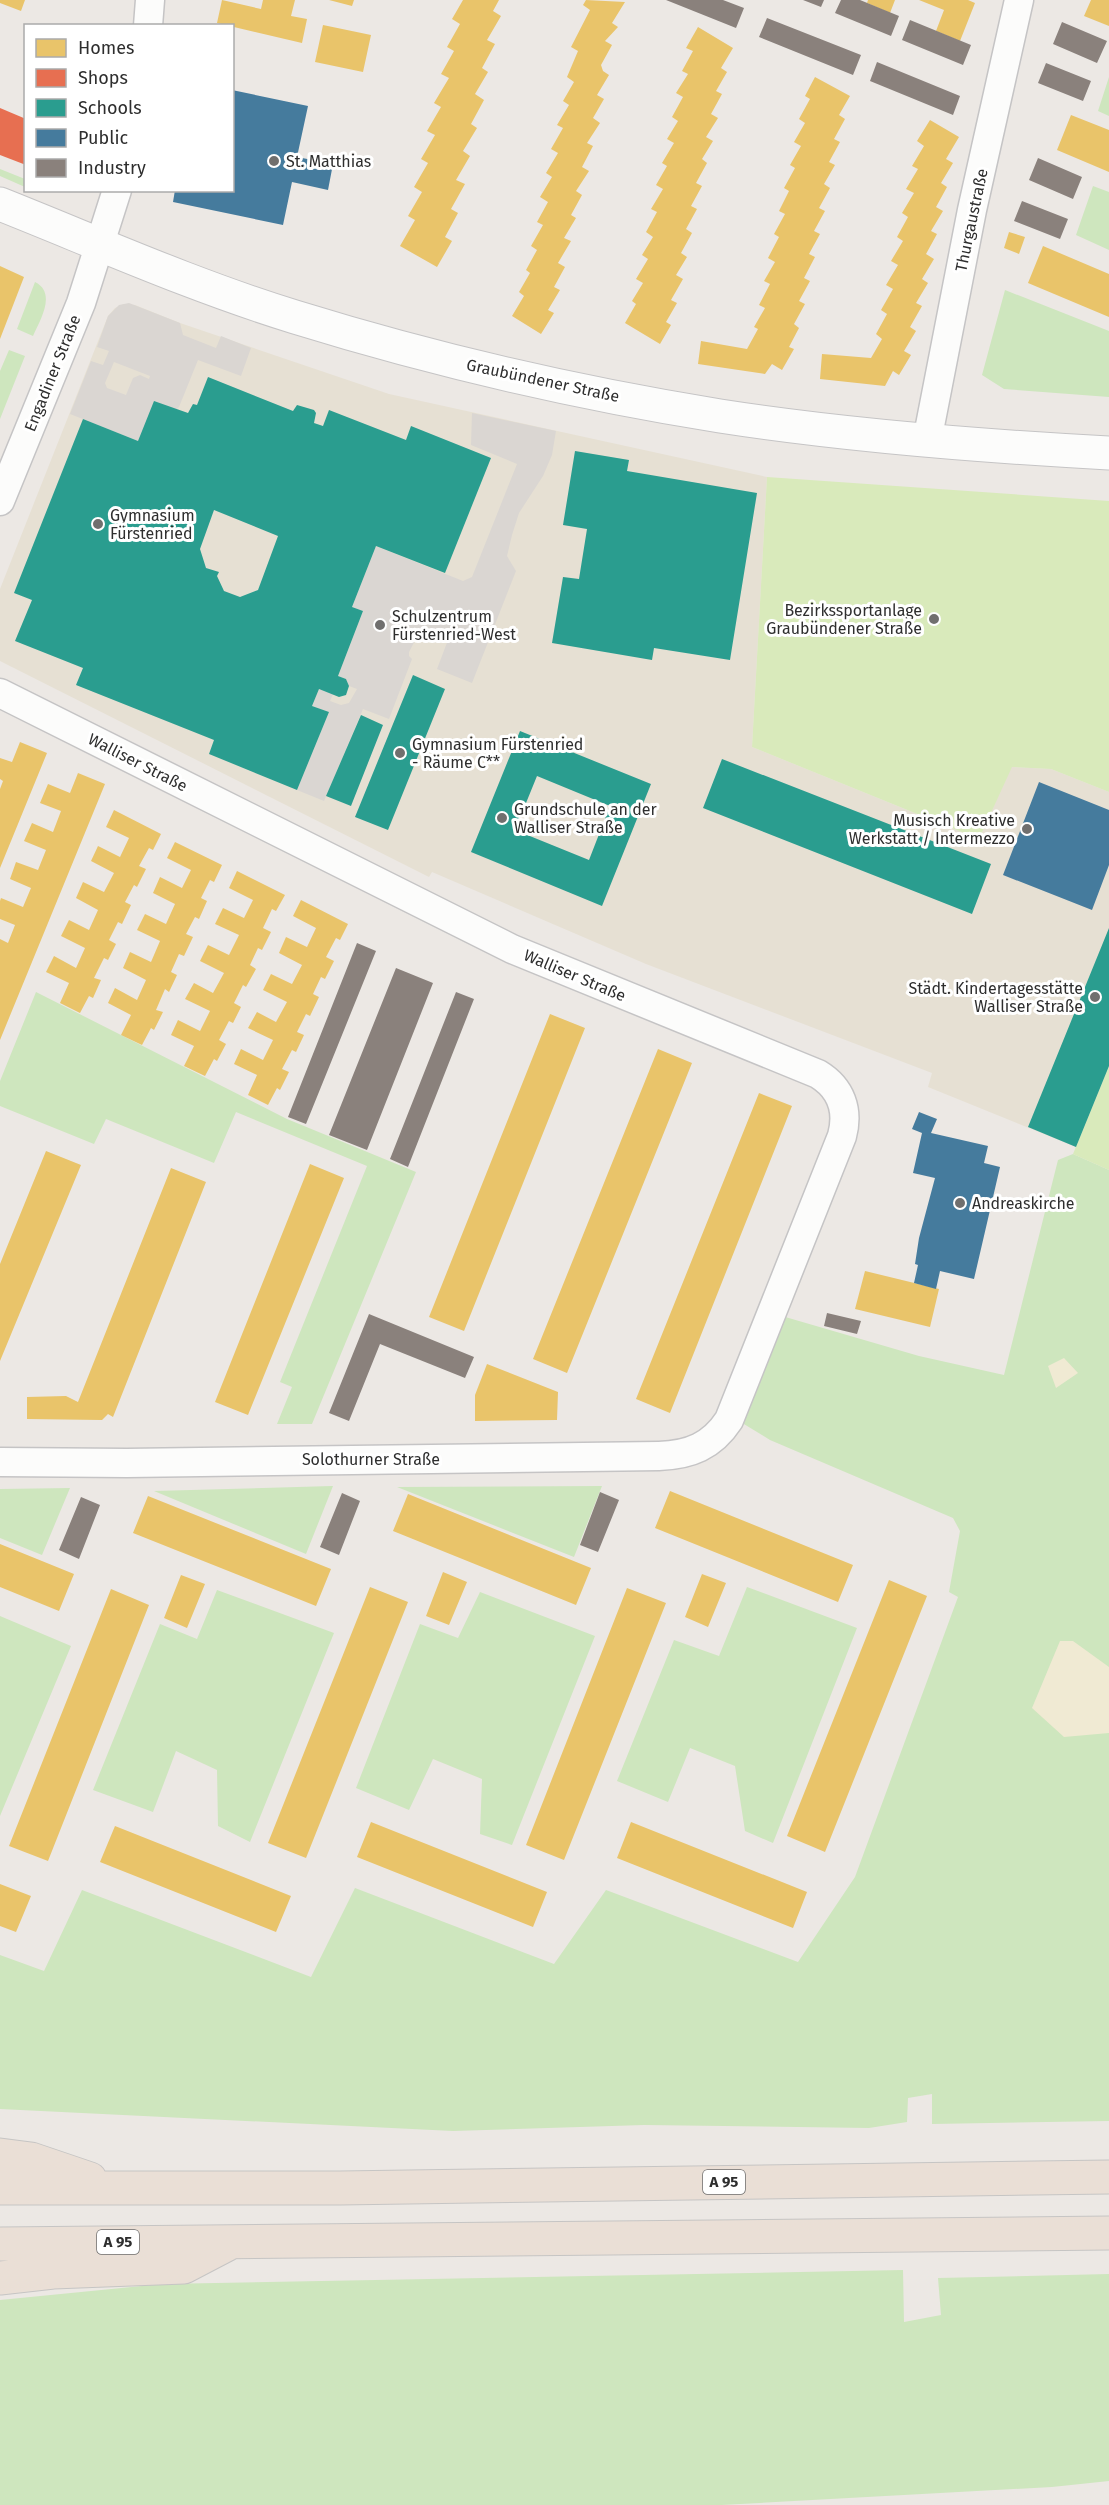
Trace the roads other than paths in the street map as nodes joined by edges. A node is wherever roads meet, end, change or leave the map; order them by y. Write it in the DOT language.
graph roads {
  1 [pos="150,0"];
  2 [pos="1019,0"];
  3 [pos="148,24"];
  4 [pos="116,192"];
  5 [pos="0,204"];
  6 [pos="100,244"];
  7 [pos="927,441"];
  8 [pos="1109,453"];
  9 [pos="0,501"];
  10 [pos="0,693"];
  11 [pos="729,1420"];
  12 [pos="0,1462"];
  13 [pos="0,2155"];
  14 [pos="1109,2177"];
  15 [pos="111,2187"];
  16 [pos="0,2188"];
  17 [pos="1109,2233"];
  18 [pos="235,2241"];
  19 [pos="0,2244"];
  20 [pos="0,2278"];
  1 -- 3 [label="street"];
  2 -- 7 [label="street, Thurgaustraße"];
  4 -- 6 [label="street, Engadiner Straße"];
  5 -- 6 [label="street, Graubündener Straße"];
  6 -- 7 [label="street, Graubündener Straße"];
  6 -- 9 [label="street, Engadiner Straße"];
  7 -- 8 [label="street, Graubündener Straße"];
  10 -- 11 [label="street, Walliser Straße"];
  11 -- 12 [label="street, Solothurner Straße"];
  13 -- 15 [label="highway"];
  14 -- 15 [label="highway, A 95"];
  15 -- 16 [label="highway, A 95"];
  17 -- 18 [label="highway, A 95"];
  18 -- 19 [label="highway, A 95"];
  18 -- 20 [label="highway"];
}
